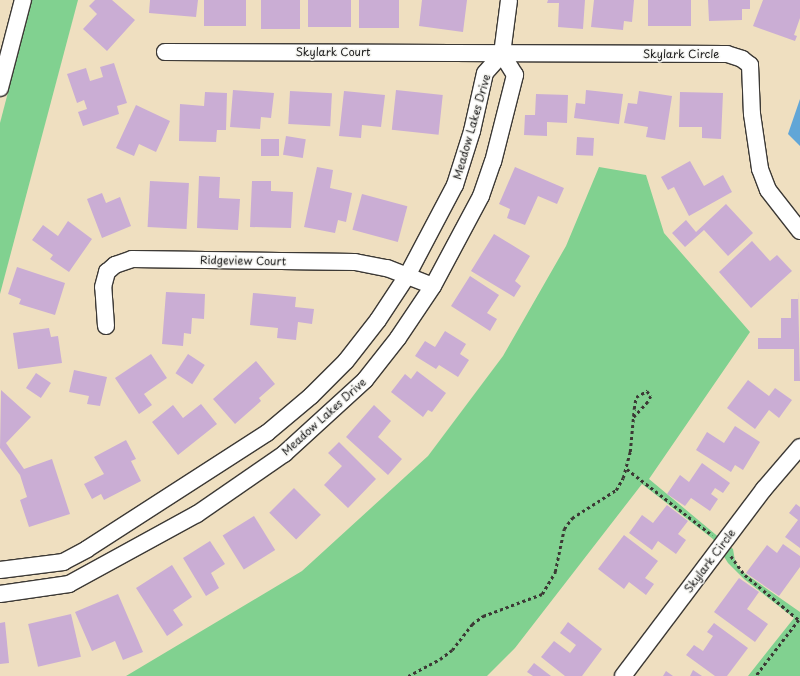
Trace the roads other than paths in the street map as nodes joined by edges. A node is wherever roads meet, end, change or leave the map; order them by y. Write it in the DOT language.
graph roads {
  1 [pos="23,0"];
  2 [pos="509,0"];
  3 [pos="165,52"];
  4 [pos="502,54"];
  5 [pos="0,88"];
  6 [pos="800,231"];
  7 [pos="408,276"];
  8 [pos="433,286"];
  9 [pos="106,326"];
  10 [pos="800,447"];
  11 [pos="0,570"];
  12 [pos="0,594"];
  13 [pos="623,676"];
  1 -- 5 [label="street"];
  2 -- 4 [label="street"];
  3 -- 4 [label="street, Skylark Court"];
  4 -- 6 [label="street, Skylark Circle"];
  4 -- 7 [label="street, Meadow Lakes Drive"];
  4 -- 8 [label="street, Meadow Lakes Drive"];
  7 -- 8 [label="street, Ridgeview Court"];
  7 -- 9 [label="street, Ridgeview Court"];
  7 -- 11 [label="street, Meadow Lakes Drive"];
  8 -- 12 [label="street, Meadow Lakes Drive"];
  10 -- 13 [label="street, Skylark Circle"];
}
